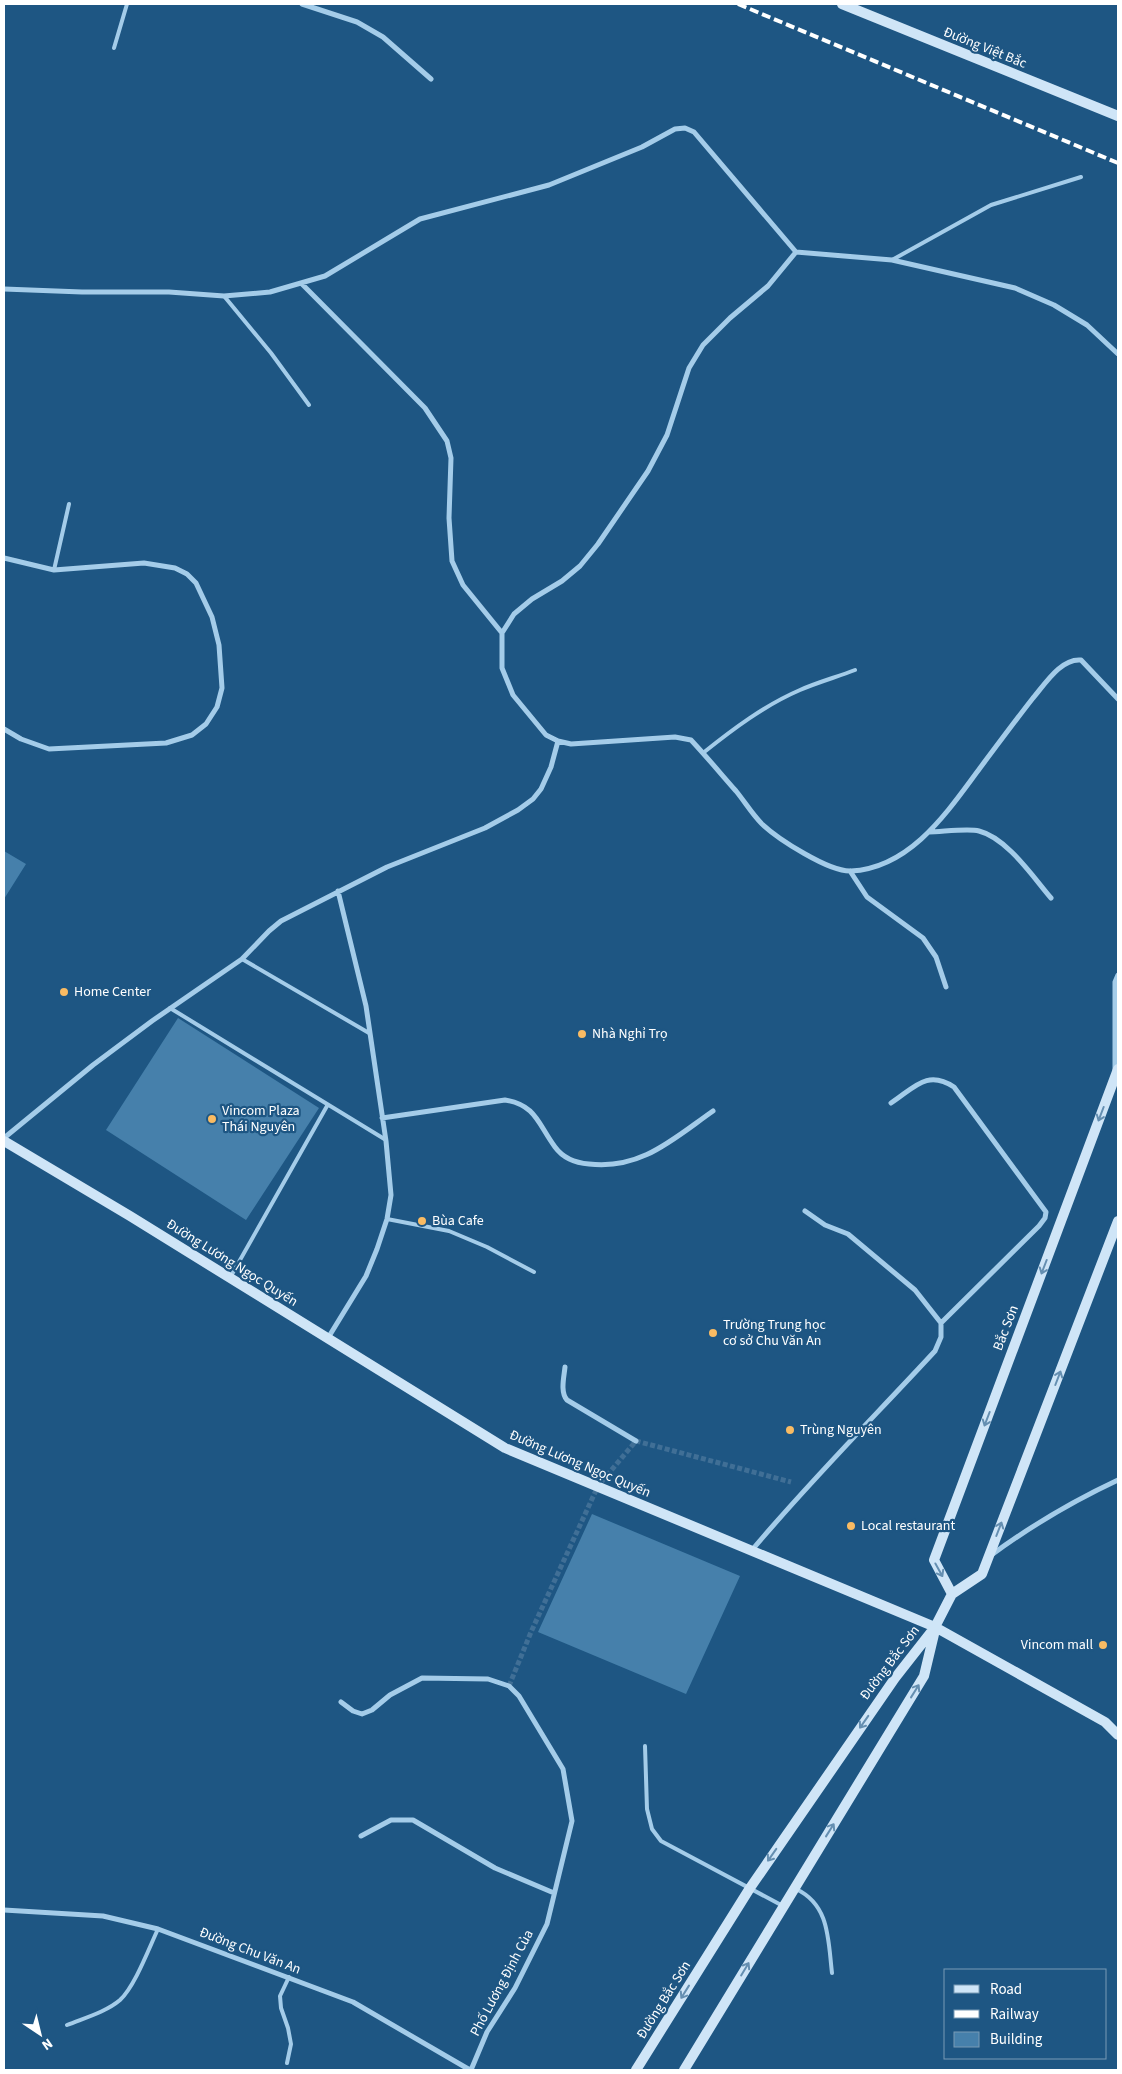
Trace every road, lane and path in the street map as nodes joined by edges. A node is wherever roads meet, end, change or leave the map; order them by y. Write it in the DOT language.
graph roads {
  1 [pos="127,4"];
  2 [pos="302,4"];
  3 [pos="842,4"];
  4 [pos="114,48"];
  5 [pos="431,79"];
  6 [pos="1118,116"];
  7 [pos="1080,176"];
  8 [pos="796,252"];
  9 [pos="892,260"];
  10 [pos="302,284"];
  11 [pos="4,288"];
  12 [pos="224,296"];
  13 [pos="1118,354"];
  14 [pos="309,405"];
  15 [pos="69,504"];
  16 [pos="4,558"];
  17 [pos="54,570"];
  18 [pos="502,633"];
  19 [pos="855,670"];
  20 [pos="1118,700"];
  21 [pos="4,728"];
  22 [pos="558,741"];
  23 [pos="703,752"];
  24 [pos="929,832"];
  25 [pos="850,871"];
  26 [pos="338,891"];
  27 [pos="1051,898"];
  28 [pos="242,959"];
  29 [pos="1118,975"];
  30 [pos="946,987"];
  31 [pos="170,1008"];
  32 [pos="369,1033"];
  33 [pos="1116,1074"];
  34 [pos="891,1103"];
  35 [pos="327,1106"];
  36 [pos="713,1111"];
  37 [pos="382,1118"];
  38 [pos="4,1139"];
  39 [pos="386,1141"];
  40 [pos="805,1211"];
  41 [pos="387,1219"];
  42 [pos="1118,1221"];
  43 [pos="534,1272"];
  44 [pos="230,1278"];
  45 [pos="941,1323"];
  46 [pos="327,1338"];
  47 [pos="565,1367"];
  48 [pos="636,1441"];
  49 [pos="1118,1480"];
  50 [pos="752,1550"];
  51 [pos="988,1558"];
  52 [pos="952,1594"];
  53 [pos="935,1627"];
  54 [pos="341,1702"];
  55 [pos="1118,1735"];
  56 [pos="645,1746"];
  57 [pos="362,1836"];
  58 [pos="750,1888"];
  59 [pos="794,1888"];
  60 [pos="554,1893"];
  61 [pos="783,1906"];
  62 [pos="4,1910"];
  63 [pos="158,1928"];
  64 [pos="832,1973"];
  65 [pos="289,1977"];
  66 [pos="68,2025"];
  67 [pos="287,2063"];
  68 [pos="471,2070"];
  69 [pos="636,2070"];
  70 [pos="684,2070"];
  1 -- 4 [label="lane"];
  2 -- 5 [label="street"];
  3 -- 6 [label="main road, Đường Việt Bắc"];
  7 -- 9 [label="lane"];
  8 -- 9 [label="street"];
  8 -- 10 [label="street"];
  8 -- 18 [label="street"];
  9 -- 13 [label="street"];
  10 -- 12 [label="street"];
  10 -- 18 [label="street"];
  11 -- 12 [label="street"];
  12 -- 14 [label="lane"];
  15 -- 17 [label="lane"];
  16 -- 17 [label="street"];
  17 -- 21 [label="street"];
  18 -- 22 [label="street"];
  19 -- 23 [label="lane"];
  20 -- 24 [label="street"];
  22 -- 23 [label="street"];
  22 -- 26 [label="street"];
  23 -- 25 [label="street"];
  24 -- 25 [label="street"];
  24 -- 27 [label="street"];
  25 -- 30 [label="street"];
  26 -- 28 [label="street"];
  26 -- 32 [label="street"];
  28 -- 31 [label="street"];
  28 -- 32 [label="lane"];
  29 -- 33 [label="street"];
  31 -- 35 [label="lane"];
  31 -- 38 [label="street"];
  32 -- 37 [label="street"];
  33 -- 52 [label="main road, Bắc Sơn, one-way"];
  34 -- 45 [label="street"];
  35 -- 39 [label="lane"];
  35 -- 44 [label="lane"];
  36 -- 37 [label="street"];
  37 -- 39 [label="street"];
  38 -- 44 [label="main road, Đường Lương Ngọc Quyến"];
  39 -- 41 [label="street"];
  40 -- 45 [label="street"];
  41 -- 43 [label="lane"];
  41 -- 46 [label="street"];
  51 -- 42 [label="main road, one-way"];
  44 -- 46 [label="main road, Đường Lương Ngọc Quyến"];
  45 -- 50 [label="street"];
  46 -- 50 [label="main road, Đường Lương Ngọc Quyến"];
  47 -- 48 [label="street"];
  49 -- 51 [label="street"];
  50 -- 53 [label="main road, Đường Lương Ngọc Quyến"];
  51 -- 52 [label="main road"];
  52 -- 53 [label="main road"];
  53 -- 55 [label="main road, Đường Lương Ngọc Quyến"];
  53 -- 58 [label="main road, Đường Bắc Sơn, one-way"];
  59 -- 53 [label="main road, Đường Bắc Sơn, one-way"];
  54 -- 60 [label="street, Phố Lương Định Của"];
  56 -- 58 [label="lane"];
  57 -- 60 [label="street"];
  58 -- 61 [label="lane"];
  58 -- 69 [label="main road, Đường Bắc Sơn, one-way"];
  59 -- 61 [label="main road, Đường Bắc Sơn"];
  59 -- 64 [label="lane"];
  60 -- 68 [label="street, Phố Lương Định Của"];
  70 -- 61 [label="main road, Đường Bắc Sơn, one-way"];
  62 -- 63 [label="street, Đường Chu Văn An"];
  63 -- 65 [label="street, Đường Chu Văn An"];
  63 -- 66 [label="lane"];
  65 -- 67 [label="lane"];
  65 -- 68 [label="street, Đường Chu Văn An"];
}
